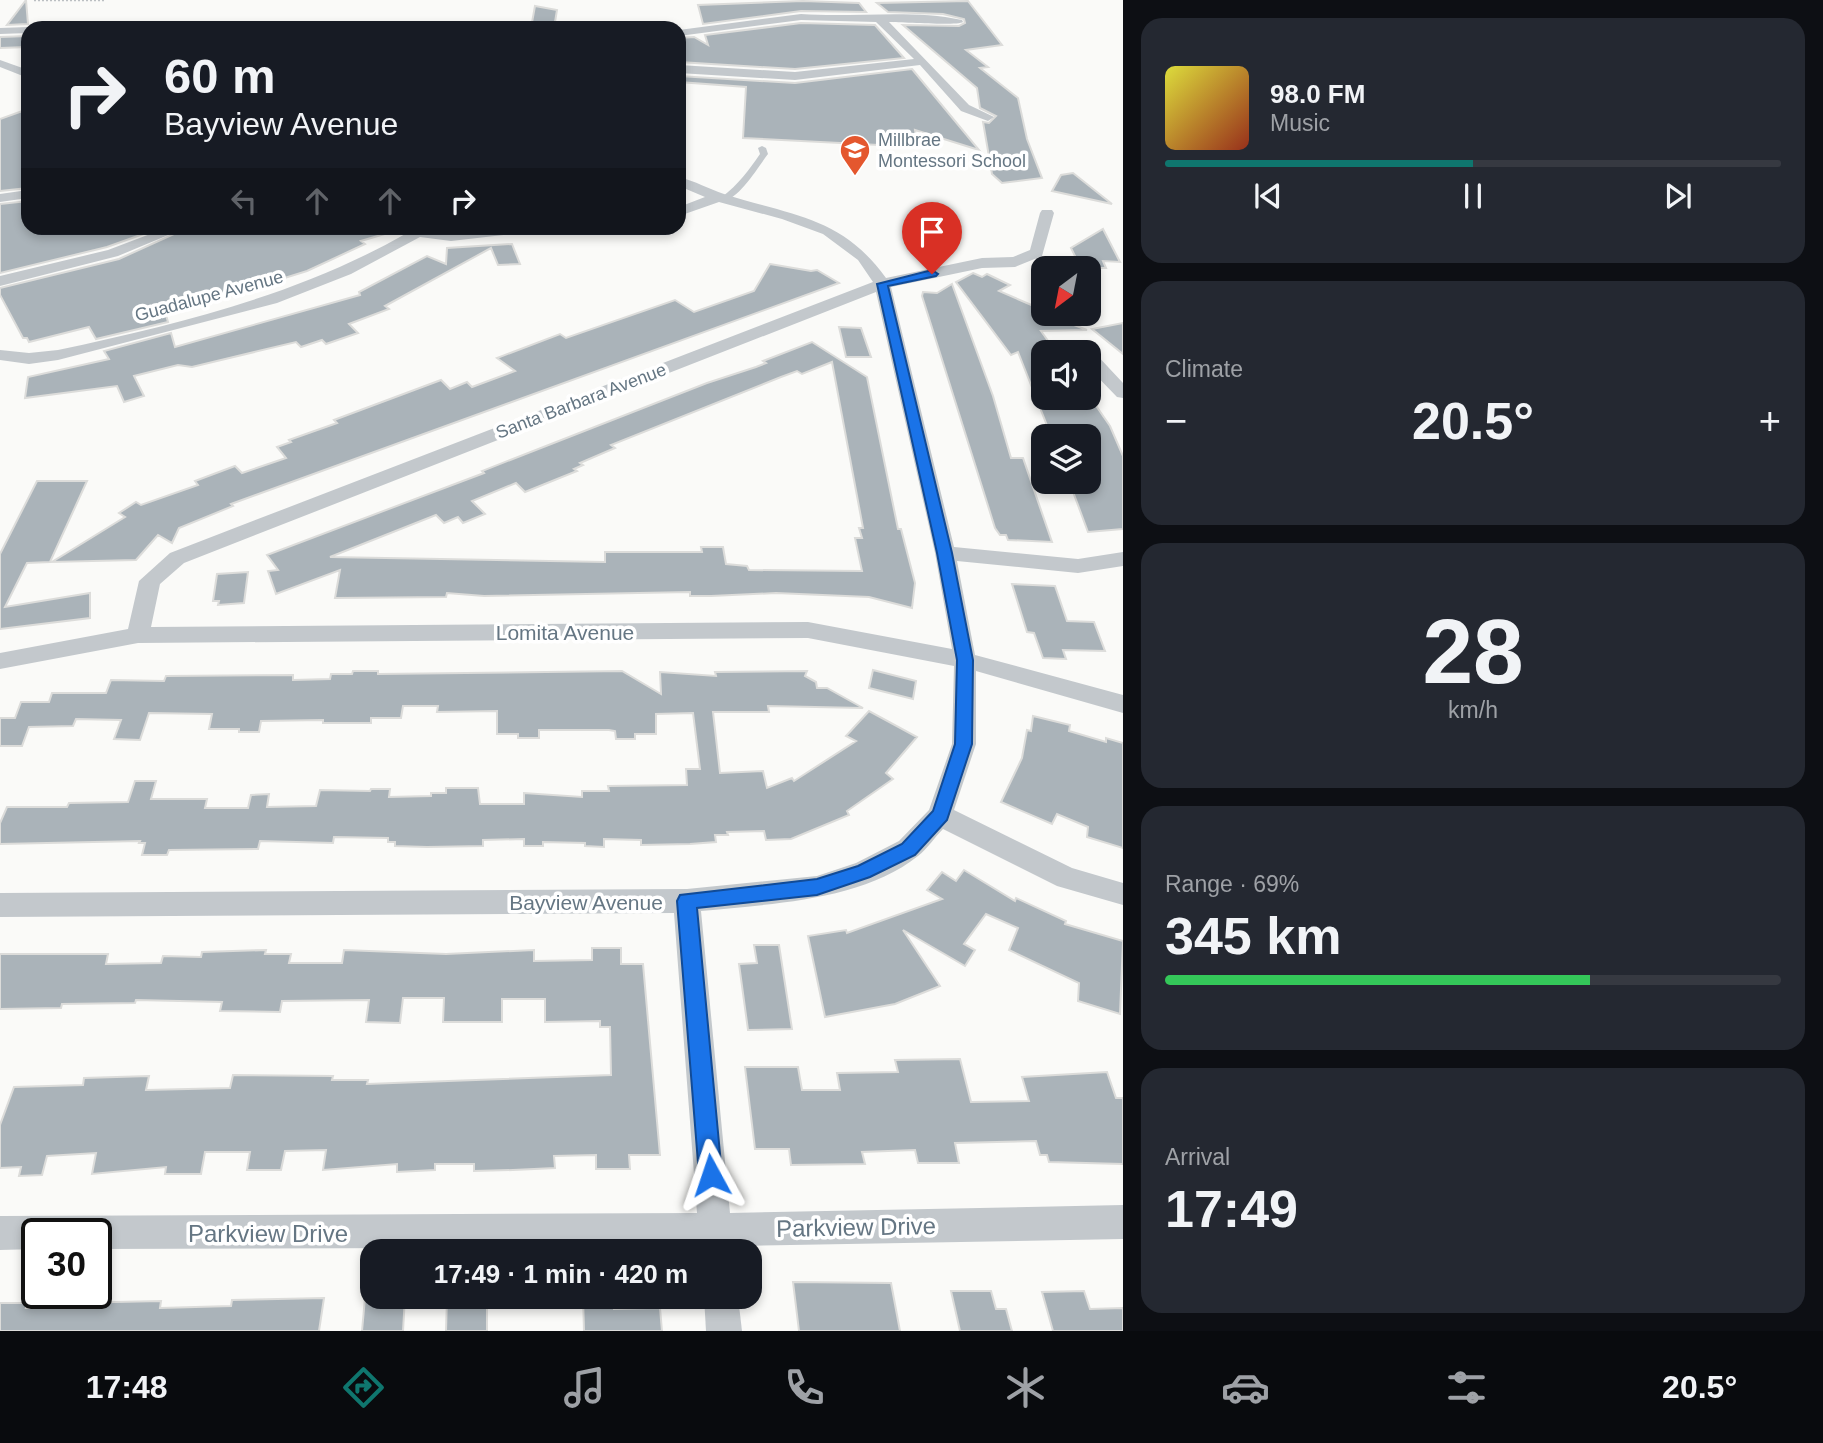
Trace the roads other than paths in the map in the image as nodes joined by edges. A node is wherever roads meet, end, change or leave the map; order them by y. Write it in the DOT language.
graph roads {
  1 [pos="880,20"];
  2 [pos="958,22"];
  3 [pos="21,30"];
  4 [pos="0,31"];
  5 [pos="686,32"];
  6 [pos="923,61"];
  7 [pos="0,63"];
  8 [pos="686,69"];
  9 [pos="21,71"];
  10 [pos="988,117"];
  11 [pos="762,148"];
  12 [pos="686,184"];
  13 [pos="21,195"];
  14 [pos="0,198"];
  15 [pos="722,198"];
  16 [pos="686,210"];
  17 [pos="1047,213"];
  18 [pos="160,235"];
  19 [pos="406,235"];
  20 [pos="0,281"];
  21 [pos="882,284"];
  22 [pos="0,355"];
  23 [pos="1101,369"];
  24 [pos="1123,393"];
  25 [pos="945,553"];
  26 [pos="1123,559"];
  27 [pos="138,635"];
  28 [pos="965,660"];
  29 [pos="0,661"];
  30 [pos="1123,704"];
  31 [pos="940,815"];
  32 [pos="1123,894"];
  33 [pos="687,901"];
  34 [pos="0,905"];
  35 [pos="1123,1222"];
  36 [pos="0,1233"];
  37 [pos="614,1239"];
  38 [pos="716,1239"];
  39 [pos="739,1239"];
  40 [pos="722,1309"];
  41 [pos="724,1331"];
  1 -- 2 [label="street"];
  1 -- 5 [label="street"];
  1 -- 6 [label="street"];
  3 -- 4 [label="street"];
  6 -- 8 [label="street"];
  6 -- 10 [label="street"];
  7 -- 9 [label="street"];
  11 -- 15 [label="lane"];
  12 -- 15 [label="street"];
  13 -- 14 [label="street"];
  15 -- 16 [label="street"];
  15 -- 21 [label="street"];
  17 -- 21 [label="street, Santa Barbara Avenue"];
  18 -- 20 [label="street"];
  19 -- 22 [label="street, Guadalupe Avenue"];
  21 -- 25 [label="street, Bayview Avenue"];
  21 -- 27 [label="street, Santa Barbara Avenue"];
  23 -- 24 [label="street"];
  25 -- 26 [label="street"];
  25 -- 28 [label="street, Bayview Avenue"];
  27 -- 28 [label="street, Lomita Avenue"];
  27 -- 29 [label="street, Lomita Avenue"];
  28 -- 30 [label="street, Lomita Avenue"];
  28 -- 31 [label="street, Bayview Avenue"];
  31 -- 32 [label="street"];
  31 -- 33 [label="street, Bayview Avenue"];
  33 -- 34 [label="street, Bayview Avenue"];
  33 -- 38 [label="street"];
  35 -- 39 [label="street, Parkview Drive"];
  36 -- 37 [label="street, Parkview Drive"];
  40 -- 41 [label="street"];
}
